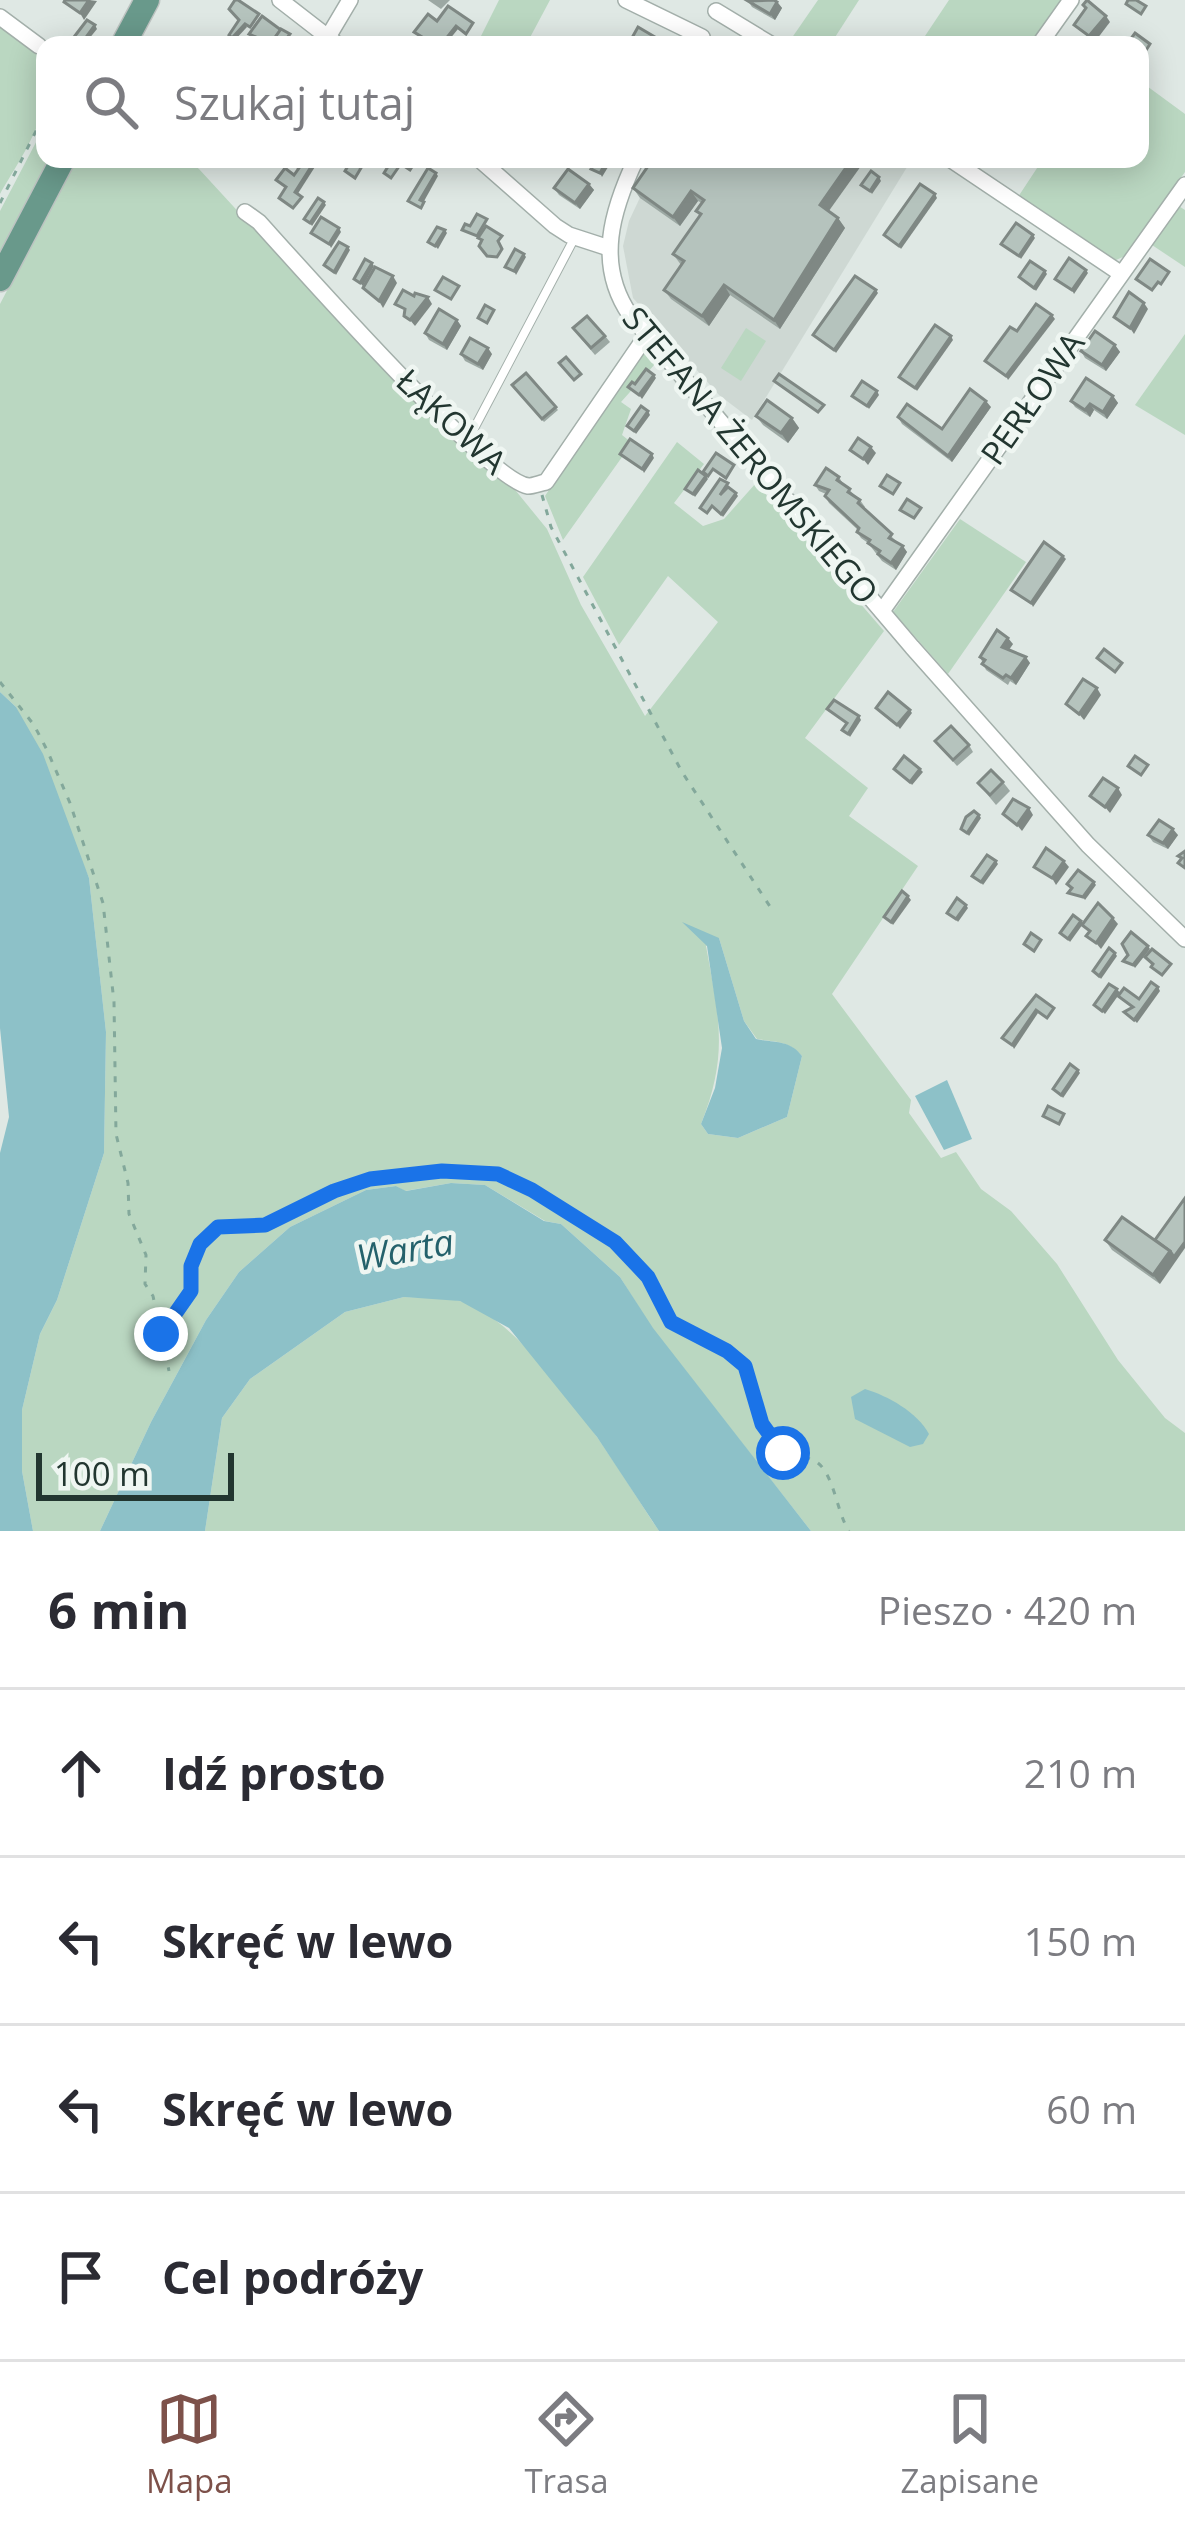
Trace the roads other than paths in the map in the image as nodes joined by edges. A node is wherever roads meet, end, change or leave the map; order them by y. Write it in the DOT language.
graph roads {
  1 [pos="147,0"];
  2 [pos="280,0"];
  3 [pos="350,0"];
  4 [pos="626,0"];
  5 [pos="1071,0"];
  6 [pos="719,6"];
  7 [pos="0,17"];
  8 [pos="128,36"];
  9 [pos="327,36"];
  10 [pos="335,36"];
  11 [pos="690,36"];
  12 [pos="702,36"];
  13 [pos="760,36"];
  14 [pos="1045,36"];
  15 [pos="36,44"];
  16 [pos="58,168"];
  17 [pos="489,168"];
  18 [pos="632,168"];
  19 [pos="963,168"];
  20 [pos="1185,185"];
  21 [pos="245,212"];
  22 [pos="575,237"];
  23 [pos="609,248"];
  24 [pos="1120,274"];
  25 [pos="0,279"];
  26 [pos="646,336"];
  27 [pos="467,440"];
  28 [pos="882,611"];
  29 [pos="1185,939"];
  1 -- 8 [label="main road"];
  2 -- 9 [label="street"];
  3 -- 10 [label="street"];
  4 -- 11 [label="street"];
  5 -- 14 [label="street"];
  6 -- 12 [label="street"];
  6 -- 13 [label="street"];
  7 -- 15 [label="street"];
  16 -- 25 [label="main road"];
  17 -- 22 [label="street"];
  18 -- 23 [label="street"];
  19 -- 24 [label="street"];
  20 -- 24 [label="street, PERŁOWA"];
  21 -- 27 [label="street, ŁĄKOWA"];
  22 -- 23 [label="street"];
  22 -- 27 [label="lane"];
  23 -- 26 [label="street, STEFANA ŻEROMSKIEGO"];
  24 -- 28 [label="street, PERŁOWA"];
  26 -- 27 [label="street, ŁĄKOWA"];
  26 -- 28 [label="street, STEFANA ŻEROMSKIEGO"];
  28 -- 29 [label="street, STEFANA ŻEROMSKIEGO"];
}
